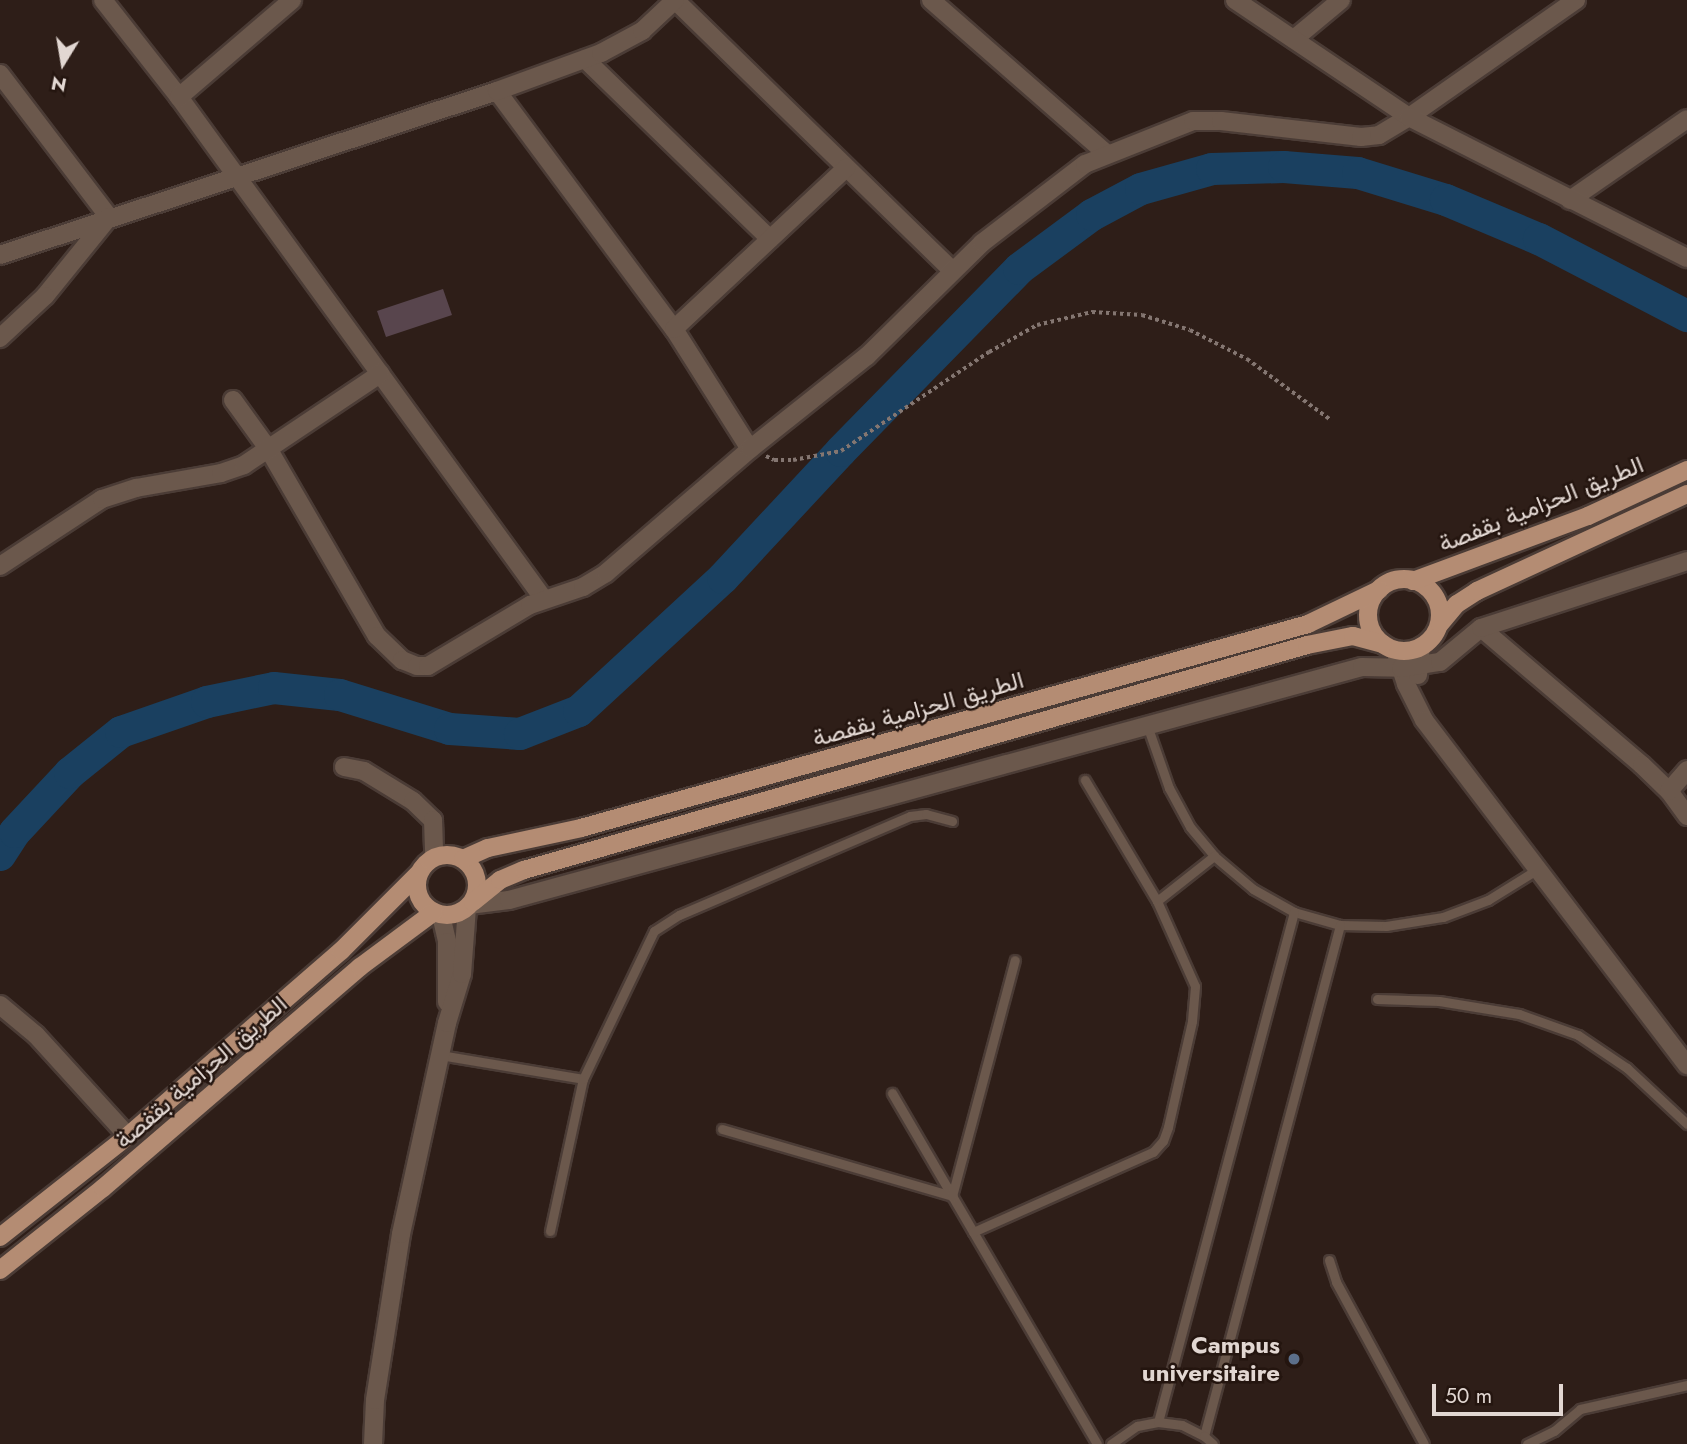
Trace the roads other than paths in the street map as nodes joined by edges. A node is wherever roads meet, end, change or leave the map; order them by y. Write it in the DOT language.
graph roads {
  1 [pos="103,0"];
  2 [pos="292,0"];
  3 [pos="675,0"];
  4 [pos="931,0"];
  5 [pos="1235,0"];
  6 [pos="1341,0"];
  7 [pos="1576,0"];
  8 [pos="1294,39"];
  9 [pos="585,59"];
  10 [pos="0,74"];
  11 [pos="498,91"];
  12 [pos="178,97"];
  13 [pos="1409,117"];
  14 [pos="1687,119"];
  15 [pos="1106,153"];
  16 [pos="846,168"];
  17 [pos="237,178"];
  18 [pos="1570,200"];
  19 [pos="109,217"];
  20 [pos="770,239"];
  21 [pos="0,256"];
  22 [pos="1687,258"];
  23 [pos="952,270"];
  24 [pos="674,329"];
  25 [pos="0,338"];
  26 [pos="380,374"];
  27 [pos="233,400"];
  28 [pos="750,449"];
  29 [pos="269,450"];
  30 [pos="1687,470"];
  31 [pos="1687,494"];
  32 [pos="1687,561"];
  33 [pos="0,566"];
  34 [pos="1413,581"];
  35 [pos="1379,590"];
  36 [pos="543,598"];
  37 [pos="1440,624"];
  38 [pos="1481,628"];
  39 [pos="1389,647"];
  40 [pos="1421,647"];
  41 [pos="1419,666"];
  42 [pos="1401,668"];
  43 [pos="1424,720"];
  44 [pos="1148,728"];
  45 [pos="344,767"];
  46 [pos="1687,770"];
  47 [pos="1085,780"];
  48 [pos="1669,791"];
  49 [pos="1687,816"];
  50 [pos="952,821"];
  51 [pos="1214,856"];
  52 [pos="434,857"];
  53 [pos="463,859"];
  54 [pos="1539,868"];
  55 [pos="419,873"];
  56 [pos="1157,901"];
  57 [pos="470,905"];
  58 [pos="1294,912"];
  59 [pos="437,913"];
  60 [pos="1340,925"];
  61 [pos="1015,960"];
  62 [pos="1377,999"];
  63 [pos="0,1005"];
  64 [pos="447,1023"];
  65 [pos="440,1055"];
  66 [pos="1687,1065"];
  67 [pos="583,1079"];
  68 [pos="892,1093"];
  69 [pos="1687,1124"];
  70 [pos="722,1129"];
  71 [pos="128,1136"];
  72 [pos="952,1196"];
  73 [pos="550,1231"];
  74 [pos="973,1232"];
  75 [pos="0,1237"];
  76 [pos="1329,1260"];
  77 [pos="0,1270"];
  78 [pos="1687,1385"];
  79 [pos="1158,1422"];
  80 [pos="1204,1436"];
  81 [pos="373,1444"];
  82 [pos="1097,1444"];
  83 [pos="1111,1444"];
  84 [pos="1213,1444"];
  85 [pos="1424,1444"];
  86 [pos="1527,1444"];
  1 -- 12 [label="street"];
  2 -- 12 [label="street"];
  3 -- 9 [label="street"];
  3 -- 16 [label="street"];
  4 -- 15 [label="street"];
  5 -- 8 [label="street"];
  6 -- 8 [label="street"];
  7 -- 13 [label="street"];
  8 -- 13 [label="street"];
  9 -- 11 [label="street"];
  9 -- 20 [label="street"];
  10 -- 19 [label="street"];
  11 -- 17 [label="street"];
  11 -- 24 [label="street"];
  12 -- 17 [label="street"];
  13 -- 15 [label="street"];
  13 -- 18 [label="street"];
  14 -- 18 [label="street"];
  15 -- 23 [label="street"];
  16 -- 20 [label="street"];
  16 -- 23 [label="street"];
  17 -- 19 [label="street"];
  17 -- 26 [label="street"];
  18 -- 22 [label="street"];
  19 -- 21 [label="street"];
  19 -- 25 [label="street"];
  20 -- 24 [label="street"];
  23 -- 28 [label="street"];
  24 -- 28 [label="street"];
  26 -- 29 [label="street"];
  26 -- 36 [label="street"];
  27 -- 29 [label="street"];
  28 -- 36 [label="street"];
  29 -- 33 [label="street"];
  29 -- 36 [label="street"];
  30 -- 34 [label="main road, الطريق الحزامية بقفصة"];
  31 -- 37 [label="main road, الطريق الحزامية بقفصة"];
  32 -- 38 [label="street"];
  34 -- 35 [label="main road"];
  34 -- 37 [label="main road"];
  35 -- 39 [label="main road"];
  35 -- 53 [label="main road, الطريق الحزامية بقفصة"];
  37 -- 40 [label="main road"];
  38 -- 41 [label="street"];
  38 -- 48 [label="street"];
  39 -- 40 [label="main road"];
  39 -- 42 [label="street"];
  39 -- 57 [label="main road, الطريق الحزامية بقفصة"];
  40 -- 41 [label="street"];
  41 -- 42 [label="street"];
  41 -- 43 [label="street"];
  42 -- 43 [label="street"];
  42 -- 44 [label="street"];
  43 -- 54 [label="street"];
  44 -- 51 [label="lane"];
  44 -- 57 [label="street"];
  45 -- 52 [label="street"];
  46 -- 48 [label="street"];
  47 -- 56 [label="lane"];
  48 -- 49 [label="street"];
  50 -- 67 [label="lane"];
  51 -- 56 [label="lane"];
  51 -- 58 [label="lane"];
  52 -- 53 [label="main road"];
  52 -- 55 [label="main road"];
  53 -- 57 [label="main road"];
  54 -- 60 [label="lane"];
  54 -- 66 [label="street"];
  55 -- 59 [label="main road"];
  55 -- 71 [label="main road, الطريق الحزامية بقفصة"];
  56 -- 74 [label="lane"];
  57 -- 59 [label="main road"];
  57 -- 64 [label="street"];
  58 -- 60 [label="lane"];
  58 -- 79 [label="lane"];
  59 -- 64 [label="street"];
  59 -- 77 [label="main road, الطريق الحزامية بقفصة"];
  60 -- 80 [label="lane"];
  61 -- 72 [label="lane"];
  62 -- 69 [label="lane"];
  63 -- 71 [label="street"];
  64 -- 65 [label="street"];
  65 -- 67 [label="lane"];
  65 -- 81 [label="street"];
  67 -- 73 [label="lane"];
  68 -- 72 [label="lane"];
  70 -- 72 [label="lane"];
  71 -- 75 [label="main road, الطريق الحزامية بقفصة"];
  72 -- 74 [label="lane"];
  74 -- 82 [label="lane"];
  76 -- 85 [label="lane"];
  78 -- 86 [label="lane"];
  79 -- 80 [label="lane"];
  79 -- 83 [label="lane"];
  80 -- 84 [label="lane"];
}
